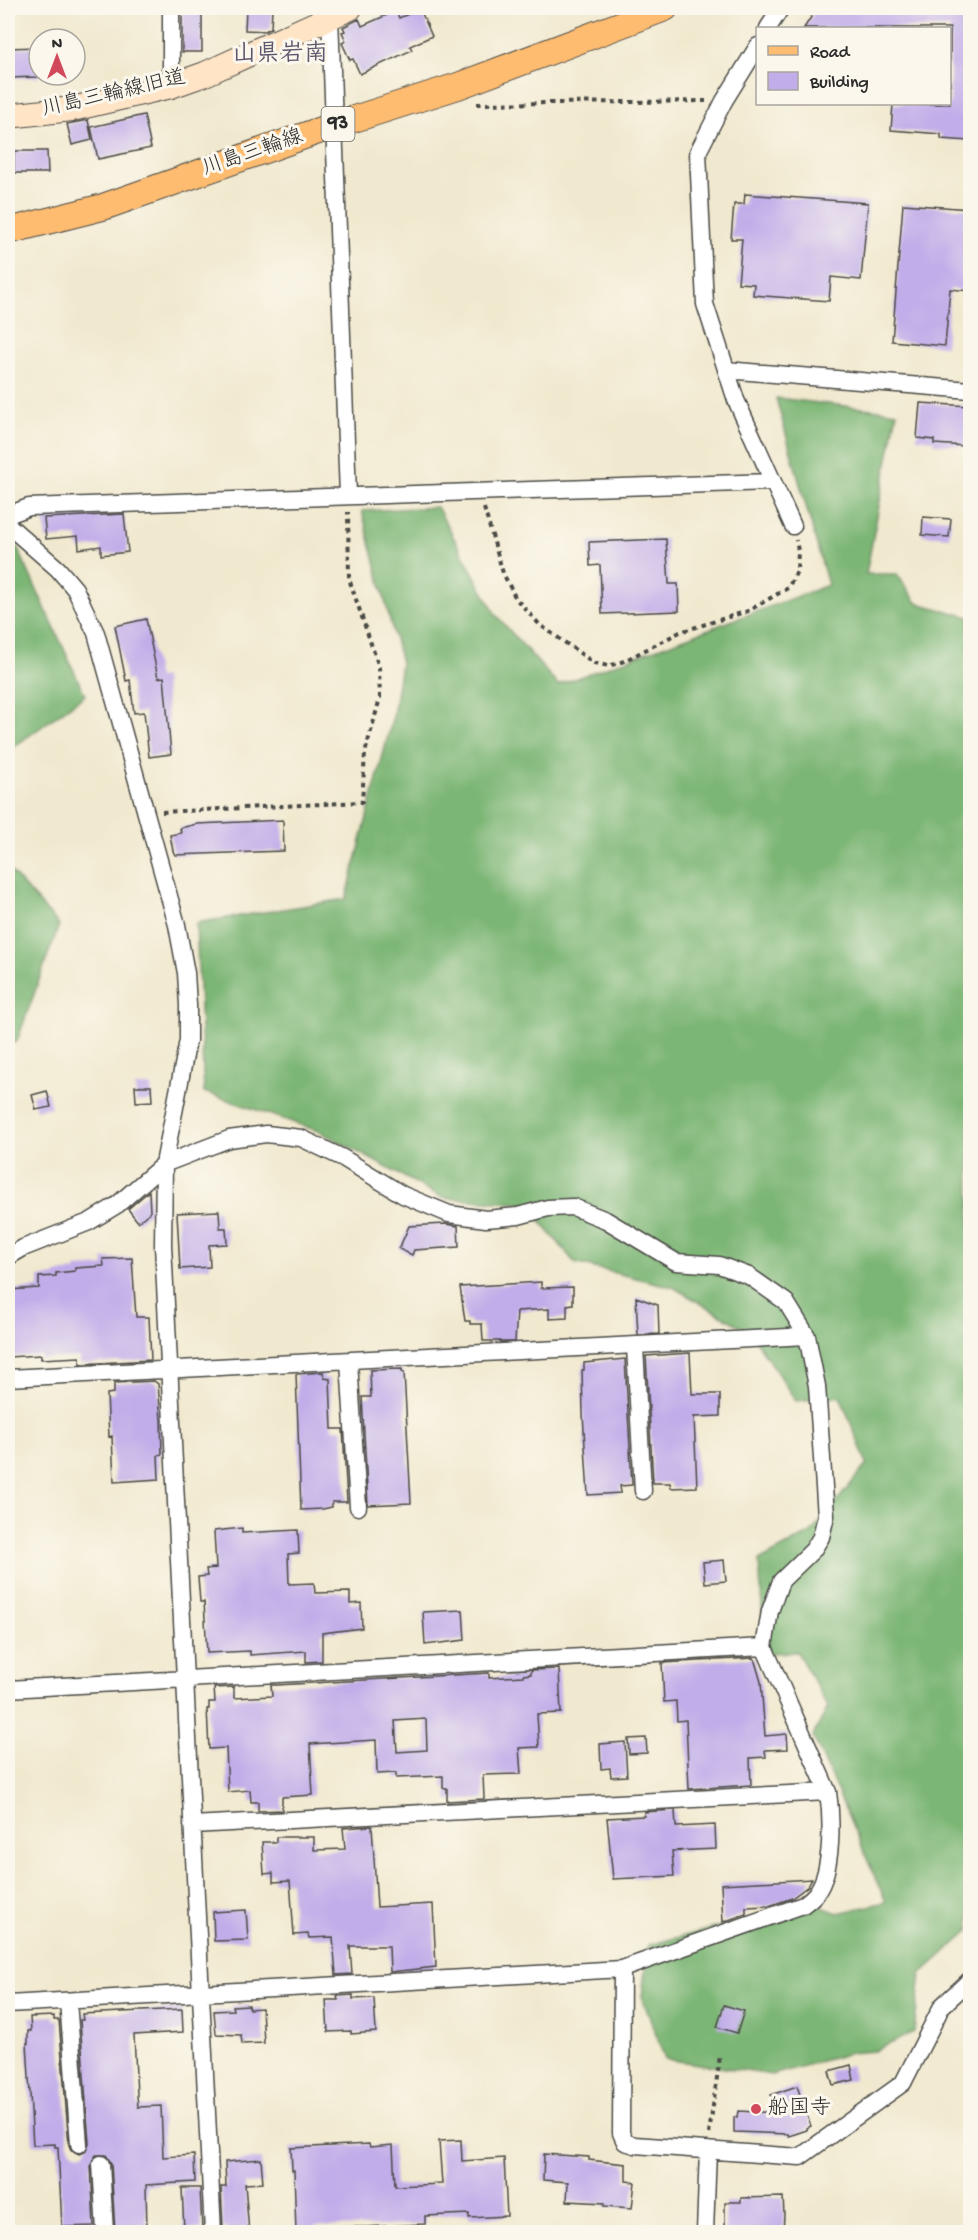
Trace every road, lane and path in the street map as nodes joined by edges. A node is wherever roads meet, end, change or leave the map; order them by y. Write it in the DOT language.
graph roads {
  1 [pos="171,8"];
  2 [pos="664,8"];
  3 [pos="781,8"];
  4 [pos="340,12"];
  5 [pos="769,27"];
  6 [pos="756,49"];
  7 [pos="171,86"];
  8 [pos="458,86"];
  9 [pos="724,101"];
  10 [pos="8,116"];
  11 [pos="334,125"];
  12 [pos="8,231"];
  13 [pos="726,370"];
  14 [pos="970,390"];
  15 [pos="772,482"];
  16 [pos="479,493"];
  17 [pos="348,495"];
  18 [pos="8,515"];
  19 [pos="8,525"];
  20 [pos="793,526"];
  21 [pos="147,813"];
  22 [pos="164,1164"];
  23 [pos="8,1257"];
  24 [pos="807,1336"];
  25 [pos="635,1347"];
  26 [pos="349,1361"];
  27 [pos="169,1369"];
  28 [pos="8,1378"];
  29 [pos="643,1491"];
  30 [pos="358,1507"];
  31 [pos="764,1647"];
  32 [pos="185,1679"];
  33 [pos="8,1689"];
  34 [pos="828,1792"];
  35 [pos="192,1825"];
  36 [pos="622,1969"];
  37 [pos="970,1980"];
  38 [pos="200,1995"];
  39 [pos="68,2001"];
  40 [pos="8,2004"];
  41 [pos="720,2056"];
  42 [pos="79,2144"];
  43 [pos="708,2150"];
  44 [pos="102,2164"];
  45 [pos="105,2232"];
  46 [pos="213,2232"];
  47 [pos="705,2232"];
  1 -- 7 [label="street"];
  2 -- 8 [label="main road, 川島三輪線 / 93"];
  3 -- 5 [label="street"];
  4 -- 7 [label="street, 川島三輪線旧道"];
  4 -- 11 [label="street"];
  6 -- 9 [label="street"];
  7 -- 10 [label="street, 川島三輪線旧道"];
  8 -- 9 [label="path"];
  8 -- 11 [label="main road, 川島三輪線 / 93"];
  9 -- 13 [label="street"];
  11 -- 12 [label="main road, 川島三輪線 / 93"];
  11 -- 17 [label="street"];
  13 -- 14 [label="street"];
  13 -- 15 [label="street"];
  15 -- 16 [label="street"];
  15 -- 20 [label="street"];
  16 -- 17 [label="street"];
  16 -- 20 [label="path"];
  17 -- 18 [label="street"];
  17 -- 21 [label="path"];
  19 -- 21 [label="street"];
  21 -- 22 [label="street"];
  22 -- 23 [label="street"];
  22 -- 24 [label="street"];
  22 -- 27 [label="street"];
  24 -- 25 [label="street"];
  24 -- 31 [label="street"];
  25 -- 26 [label="street"];
  25 -- 29 [label="street"];
  26 -- 27 [label="street"];
  26 -- 30 [label="street"];
  27 -- 28 [label="street"];
  27 -- 32 [label="street"];
  31 -- 32 [label="street"];
  31 -- 34 [label="street"];
  32 -- 33 [label="street"];
  32 -- 35 [label="street"];
  34 -- 35 [label="street"];
  34 -- 36 [label="street"];
  35 -- 38 [label="street"];
  36 -- 38 [label="street"];
  36 -- 43 [label="street"];
  37 -- 43 [label="street"];
  38 -- 39 [label="street"];
  38 -- 46 [label="street"];
  39 -- 40 [label="street"];
  39 -- 42 [label="street"];
  41 -- 43 [label="path"];
  43 -- 47 [label="street"];
  44 -- 45 [label="street"];
}
